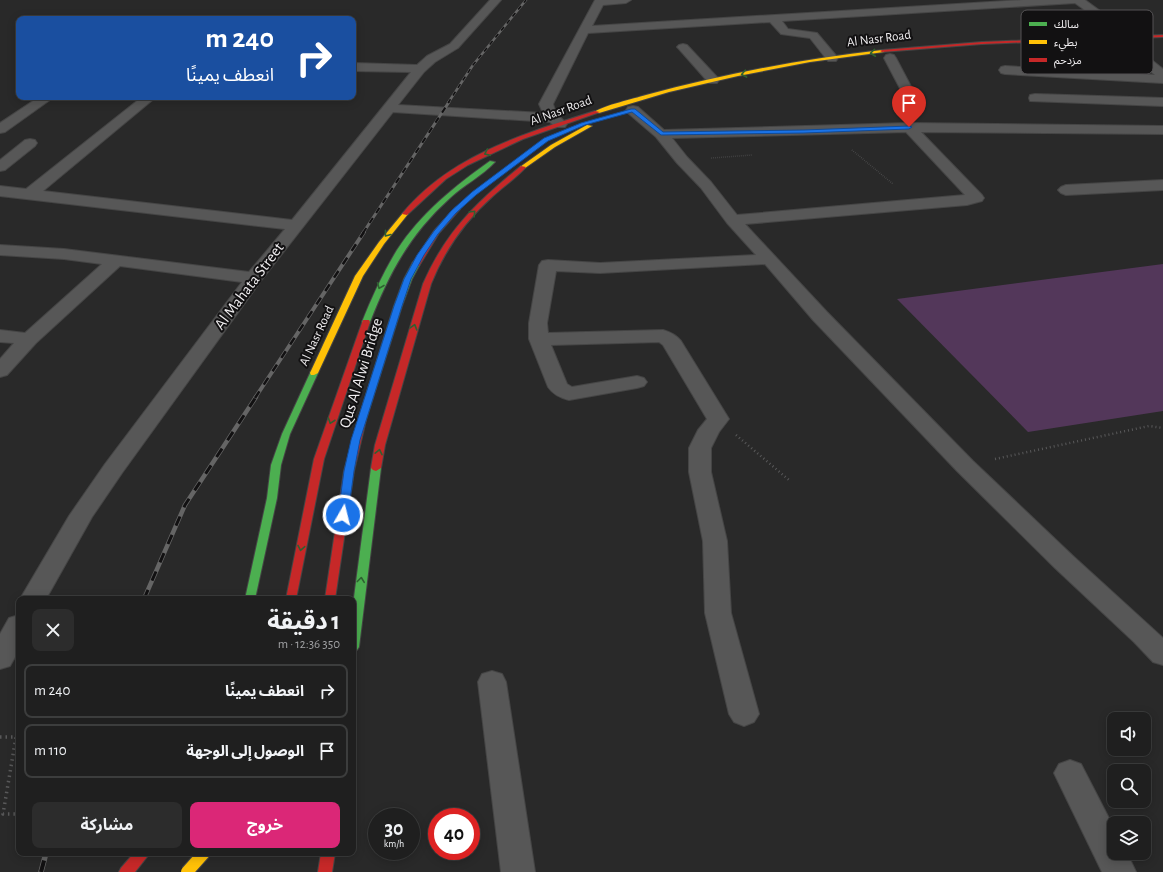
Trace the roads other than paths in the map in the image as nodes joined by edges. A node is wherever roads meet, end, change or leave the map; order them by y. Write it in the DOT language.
graph roads {
  1 [pos="496,0"];
  2 [pos="626,0"];
  3 [pos="1074,0"];
  4 [pos="1078,0"];
  5 [pos="600,1"];
  6 [pos="852,4"];
  7 [pos="1090,10"];
  8 [pos="864,13"];
  9 [pos="773,18"];
  10 [pos="584,30"];
  11 [pos="1163,36"];
  12 [pos="1153,37"];
  13 [pos="1021,43"];
  14 [pos="1153,43"];
  15 [pos="1163,44"];
  16 [pos="683,47"];
  17 [pos="1021,48"];
  18 [pos="890,58"];
  19 [pos="830,63"];
  20 [pos="1153,65"];
  21 [pos="356,67"];
  22 [pos="420,68"];
  23 [pos="1005,70"];
  24 [pos="1021,71"];
  25 [pos="1075,74"];
  26 [pos="1163,75"];
  27 [pos="1163,79"];
  28 [pos="713,80"];
  29 [pos="706,91"];
  30 [pos="910,96"];
  31 [pos="1035,98"];
  32 [pos="44,100"];
  33 [pos="146,100"];
  34 [pos="1163,102"];
  35 [pos="388,108"];
  36 [pos="624,113"];
  37 [pos="556,121"];
  38 [pos="596,124"];
  39 [pos="909,127"];
  40 [pos="0,129"];
  41 [pos="1163,130"];
  42 [pos="661,134"];
  43 [pos="529,136"];
  44 [pos="30,143"];
  45 [pos="0,167"];
  46 [pos="508,167"];
  47 [pos="1163,184"];
  48 [pos="1066,190"];
  49 [pos="0,191"];
  50 [pos="30,194"];
  51 [pos="464,203"];
  52 [pos="733,220"];
  53 [pos="295,225"];
  54 [pos="0,250"];
  55 [pos="770,259"];
  56 [pos="116,261"];
  57 [pos="254,278"];
  58 [pos="0,336"];
  59 [pos="29,339"];
  60 [pos="538,339"];
  61 [pos="0,371"];
  62 [pos="637,382"];
  63 [pos="35,596"];
  64 [pos="251,596"];
  65 [pos="292,596"];
  66 [pos="330,596"];
  67 [pos="356,623"];
  68 [pos="16,630"];
  69 [pos="1154,633"];
  70 [pos="1163,654"];
  71 [pos="0,659"];
  72 [pos="492,682"];
  73 [pos="744,714"];
  74 [pos="1070,773"];
  75 [pos="140,856"];
  76 [pos="194,856"];
  77 [pos="201,856"];
  78 [pos="328,856"];
  79 [pos="126,872"];
  80 [pos="187,872"];
  81 [pos="191,872"];
  82 [pos="325,872"];
  83 [pos="518,872"];
  84 [pos="1119,872"];
  1 -- 22 [label="street, Al Mahata Street"];
  2 -- 5 [label="street"];
  3 -- 8 [label="street"];
  4 -- 7 [label="street"];
  5 -- 10 [label="street"];
  6 -- 8 [label="street"];
  8 -- 9 [label="street"];
  9 -- 10 [label="street"];
  9 -- 19 [label="street"];
  10 -- 37 [label="street"];
  11 -- 12 [label="street, Al Nasr Road"];
  13 -- 19 [label="street, Al Nasr Road, one-way"];
  14 -- 15 [label="street, Al Nasr Road"];
  16 -- 28 [label="street"];
  17 -- 18 [label="street, Al Nasr Road"];
  18 -- 19 [label="street, Al Nasr Road"];
  18 -- 30 [label="street"];
  19 -- 28 [label="street, Al Nasr Road, one-way"];
  20 -- 26 [label="street"];
  21 -- 22 [label="street"];
  22 -- 35 [label="street, Al Mahata Street"];
  23 -- 24 [label="street"];
  25 -- 27 [label="street"];
  28 -- 37 [label="street, Al Nasr Road"];
  29 -- 36 [label="street"];
  31 -- 34 [label="street"];
  32 -- 40 [label="street"];
  33 -- 50 [label="street"];
  35 -- 37 [label="street"];
  35 -- 53 [label="street, Al Mahata Street"];
  36 -- 42 [label="street"];
  36 -- 46 [label="street"];
  37 -- 43 [label="street, Al Nasr Road"];
  67 -- 38 [label="street, Al Nasr Road, one-way"];
  39 -- 41 [label="street"];
  39 -- 42 [label="street"];
  39 -- 52 [label="street"];
  42 -- 52 [label="street"];
  43 -- 64 [label="street, Al Nasr Road, one-way"];
  43 -- 65 [label="street, Qus Al Alwi Bridge, one-way"];
  44 -- 45 [label="street"];
  47 -- 48 [label="street"];
  49 -- 50 [label="street"];
  50 -- 53 [label="street"];
  51 -- 66 [label="street, Qus Al Alwi Bridge"];
  52 -- 55 [label="street"];
  53 -- 57 [label="street, Al Mahata Street"];
  54 -- 56 [label="street"];
  55 -- 60 [label="street"];
  55 -- 69 [label="street"];
  56 -- 57 [label="street"];
  56 -- 59 [label="street"];
  57 -- 63 [label="street, Al Mahata Street"];
  58 -- 59 [label="street"];
  59 -- 61 [label="street"];
  60 -- 62 [label="street"];
  60 -- 73 [label="street"];
  68 -- 71 [label="street"];
  69 -- 70 [label="street"];
  72 -- 83 [label="street"];
  74 -- 84 [label="street"];
  75 -- 79 [label="street"];
  76 -- 81 [label="street"];
  77 -- 80 [label="street, bridge"];
  78 -- 82 [label="street"];
}
